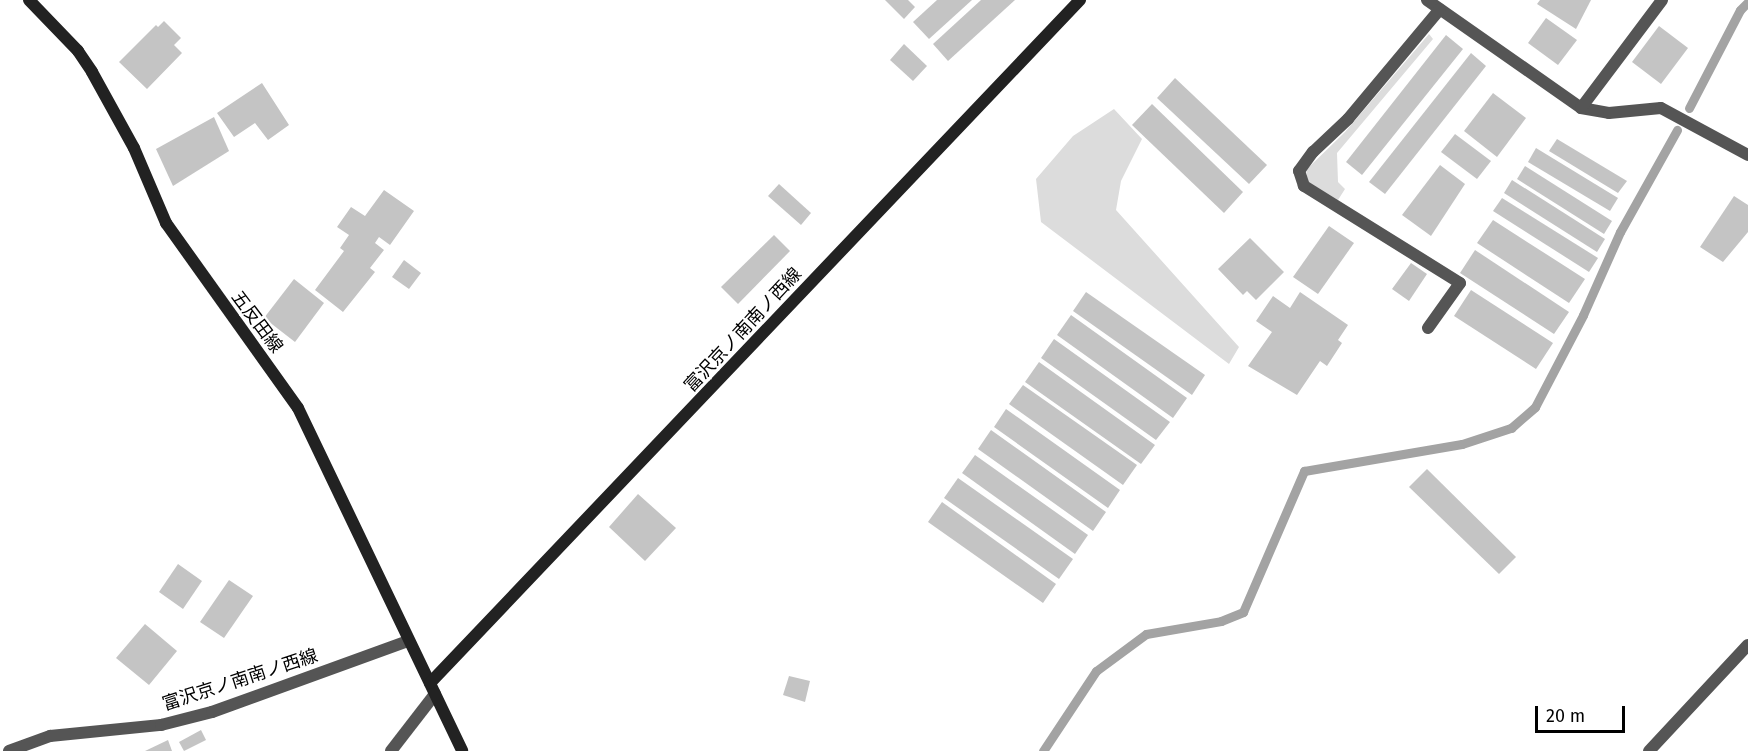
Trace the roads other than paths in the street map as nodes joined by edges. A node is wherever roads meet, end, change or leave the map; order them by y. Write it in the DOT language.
graph roads {
  1 [pos="28,0"];
  2 [pos="1080,0"];
  3 [pos="1427,0"];
  4 [pos="1662,0"];
  5 [pos="1440,9"];
  6 [pos="1581,108"];
  7 [pos="1748,155"];
  8 [pos="1428,328"];
  9 [pos="408,641"];
  10 [pos="1748,645"];
  11 [pos="432,688"];
  12 [pos="9,751"];
  13 [pos="392,751"];
  14 [pos="462,751"];
  15 [pos="1649,751"];
  1 -- 9 [label="street, 五反田線"];
  2 -- 11 [label="street, 富沢京ノ南南ノ西線"];
  3 -- 5 [label="street"];
  4 -- 6 [label="street"];
  5 -- 6 [label="street"];
  5 -- 8 [label="street"];
  6 -- 7 [label="street"];
  9 -- 11 [label="street, 五反田線"];
  9 -- 12 [label="street, 富沢京ノ南南ノ西線"];
  10 -- 15 [label="street"];
  11 -- 13 [label="street"];
  11 -- 14 [label="street, 五反田線"];
}
